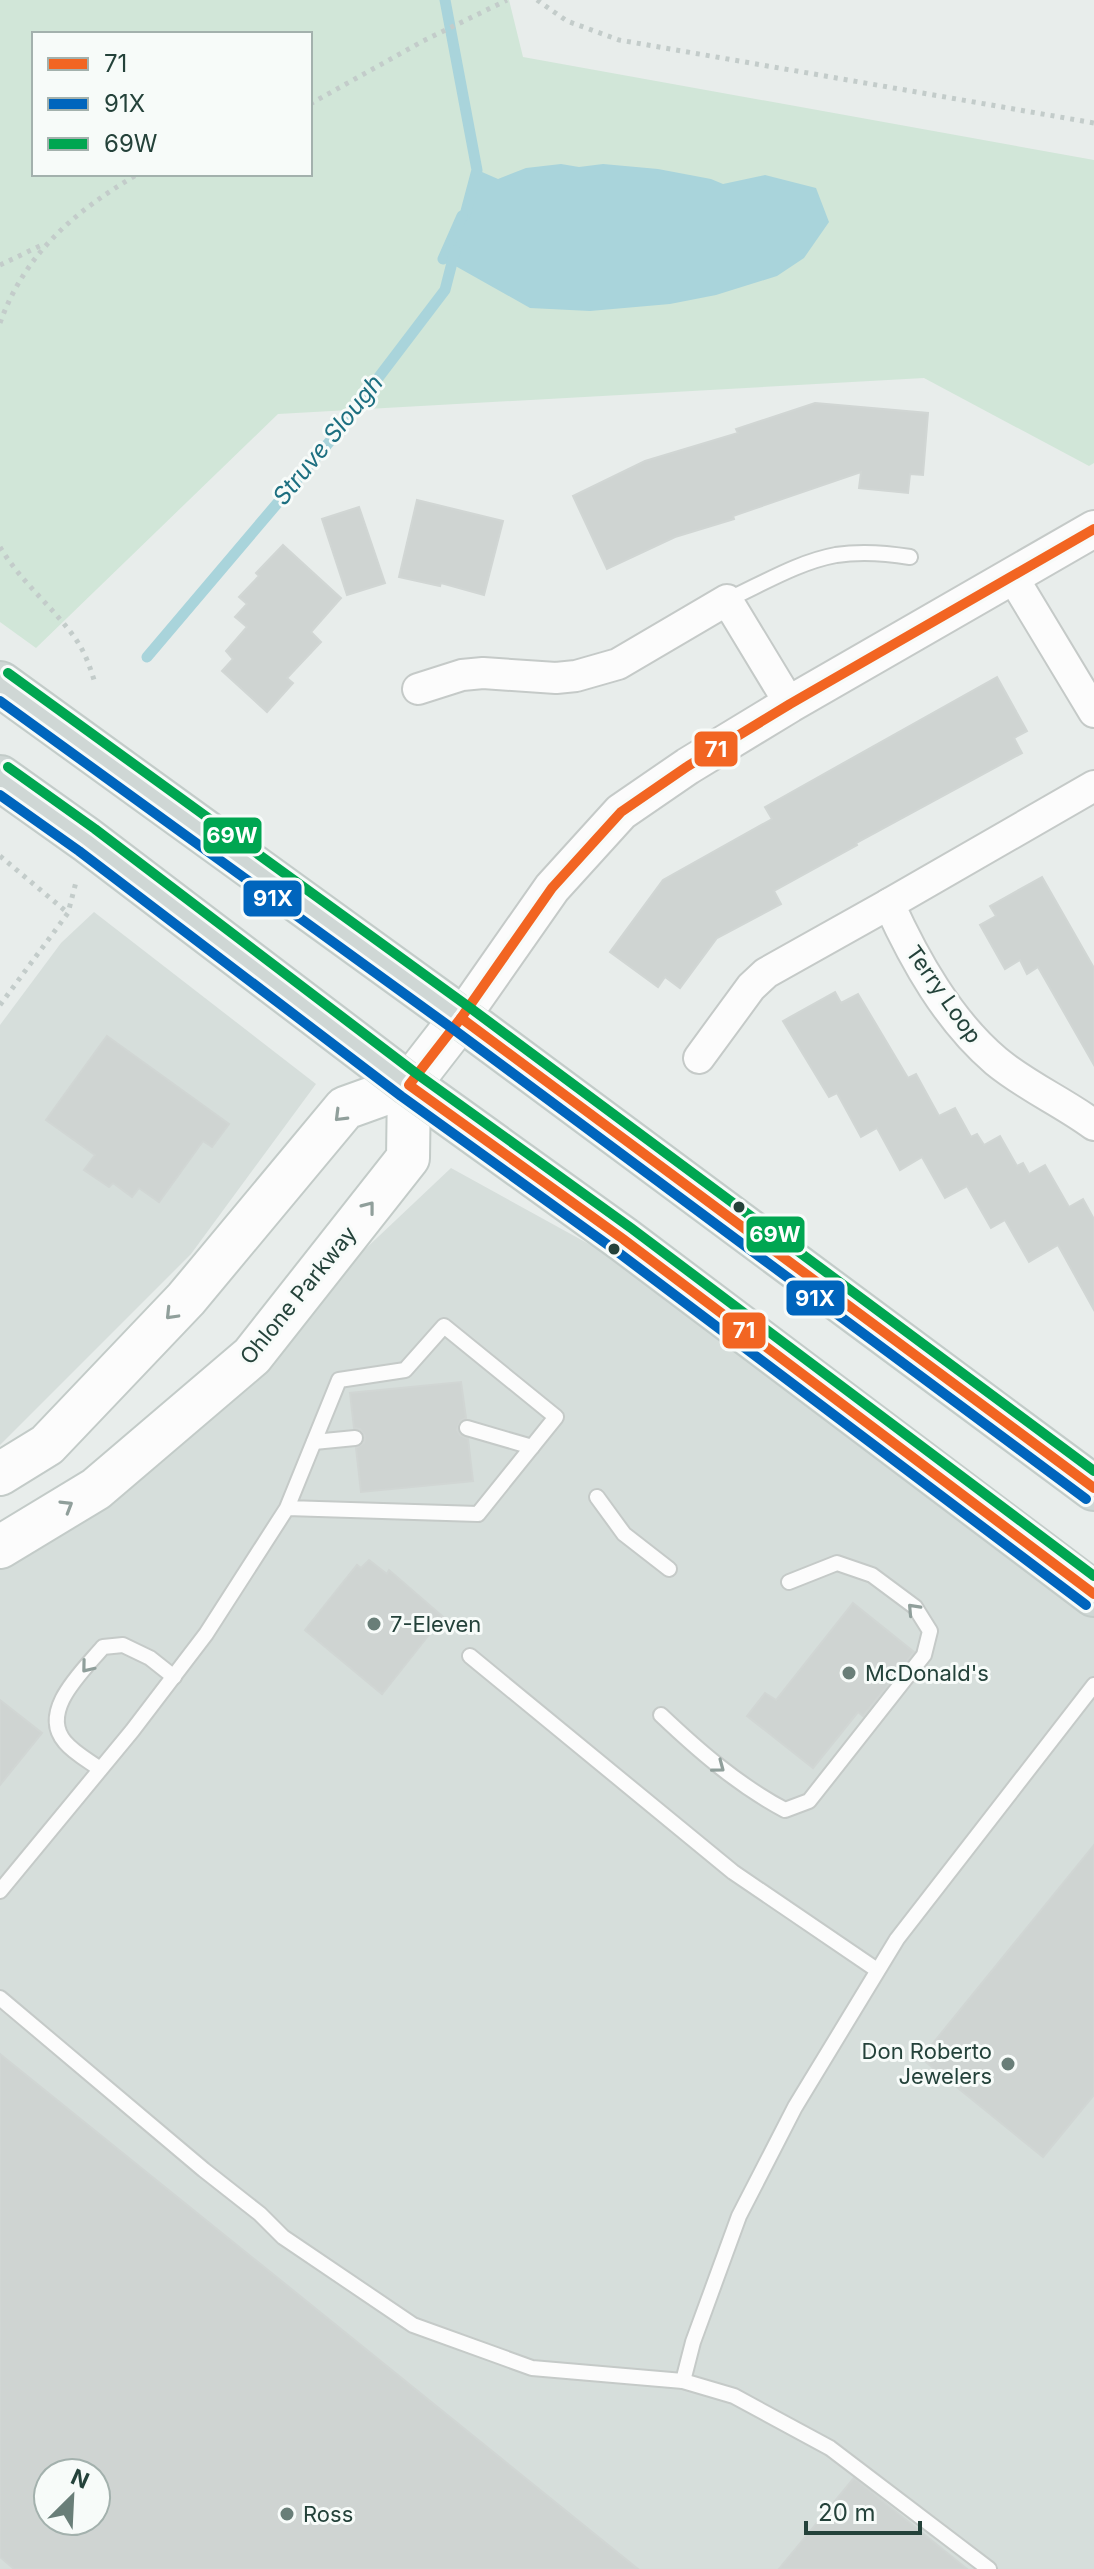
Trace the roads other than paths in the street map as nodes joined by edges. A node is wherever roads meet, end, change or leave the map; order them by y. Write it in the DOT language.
graph roads {
  1 [pos="1094,529"];
  2 [pos="910,557"];
  3 [pos="1012,576"];
  4 [pos="727,600"];
  5 [pos="0,684"];
  6 [pos="418,689"];
  7 [pos="790,704"];
  8 [pos="1094,712"];
  9 [pos="0,778"];
  10 [pos="1094,786"];
  11 [pos="889,904"];
  12 [pos="461,1018"];
  13 [pos="699,1058"];
  14 [pos="409,1085"];
  15 [pos="1094,1125"];
  16 [pos="467,1428"];
  17 [pos="355,1438"];
  18 [pos="314,1442"];
  19 [pos="532,1447"];
  20 [pos="0,1474"];
  21 [pos="1094,1488"];
  22 [pos="597,1497"];
  23 [pos="287,1508"];
  24 [pos="0,1547"];
  25 [pos="669,1569"];
  26 [pos="789,1582"];
  27 [pos="1094,1594"];
  28 [pos="470,1656"];
  29 [pos="174,1677"];
  30 [pos="1094,1685"];
  31 [pos="661,1715"];
  32 [pos="100,1769"];
  33 [pos="0,1891"];
  34 [pos="877,1970"];
  35 [pos="0,1998"];
  36 [pos="683,2381"];
  37 [pos="989,2569"];
  1 -- 3 [label="street"];
  2 -- 4 [label="lane"];
  3 -- 7 [label="street"];
  3 -- 8 [label="street"];
  4 -- 6 [label="street"];
  4 -- 7 [label="street"];
  5 -- 12 [label="main road"];
  7 -- 12 [label="street"];
  9 -- 14 [label="main road"];
  10 -- 11 [label="street"];
  11 -- 13 [label="street"];
  11 -- 15 [label="street, Terry Loop"];
  12 -- 14 [label="main road"];
  12 -- 21 [label="main road"];
  14 -- 20 [label="main road, one-way"];
  24 -- 14 [label="main road, Ohlone Parkway, one-way"];
  14 -- 27 [label="main road"];
  16 -- 19 [label="lane"];
  17 -- 18 [label="lane"];
  18 -- 19 [label="lane"];
  18 -- 23 [label="lane"];
  19 -- 23 [label="lane"];
  22 -- 25 [label="lane"];
  23 -- 29 [label="lane"];
  31 -- 26 [label="lane, one-way"];
  28 -- 34 [label="lane"];
  29 -- 32 [label="lane"];
  29 -- 32 [label="lane, one-way"];
  30 -- 34 [label="lane"];
  32 -- 33 [label="lane"];
  34 -- 36 [label="lane"];
  35 -- 36 [label="lane"];
  36 -- 37 [label="lane"];
}
